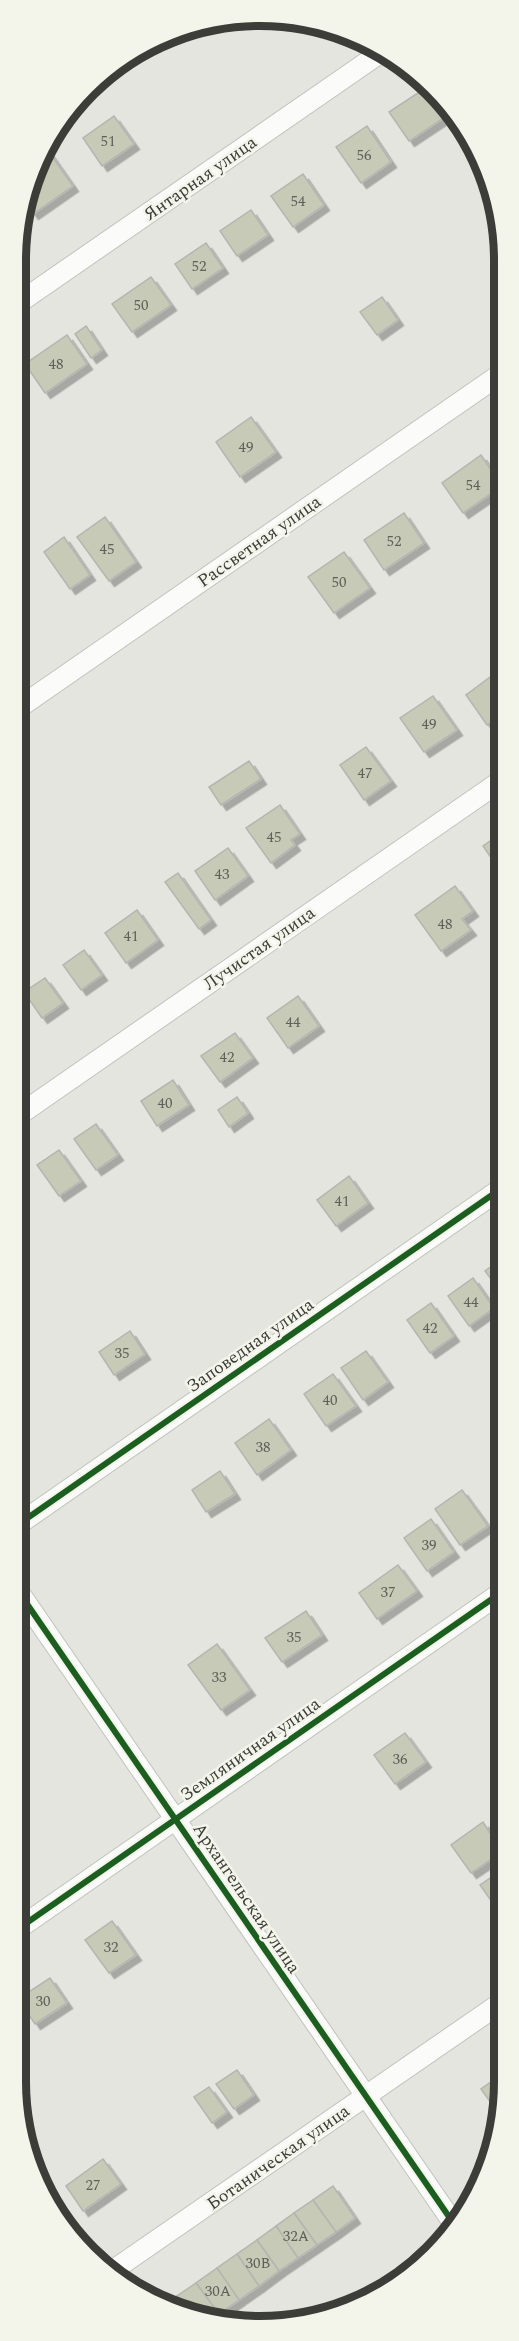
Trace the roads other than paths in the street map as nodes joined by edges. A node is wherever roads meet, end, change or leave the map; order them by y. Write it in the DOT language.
graph roads {
  1 [pos="375,56"];
  2 [pos="26,298"];
  3 [pos="494,379"];
  4 [pos="26,703"];
  5 [pos="494,786"];
  6 [pos="26,1110"];
  7 [pos="494,1194"];
  8 [pos="26,1519"];
  9 [pos="494,1598"];
  10 [pos="26,1602"];
  11 [pos="176,1820"];
  12 [pos="26,1923"];
  13 [pos="494,2008"];
  14 [pos="365,2097"];
  15 [pos="450,2218"];
  16 [pos="117,2267"];
  1 -- 2 [label="street, Янтарная улица"];
  3 -- 4 [label="street, Рассветная улица"];
  5 -- 6 [label="street, Лучистая улица"];
  7 -- 8 [label="street, Заповедная улица"];
  9 -- 11 [label="street, Земляничная улица"];
  10 -- 11 [label="street, Архангельская улица"];
  11 -- 12 [label="street, Земляничная улица"];
  11 -- 14 [label="street, Архангельская улица"];
  13 -- 14 [label="street, Ботаническая улица"];
  14 -- 15 [label="street, Архангельская улица"];
  14 -- 16 [label="street, Ботаническая улица"];
}
